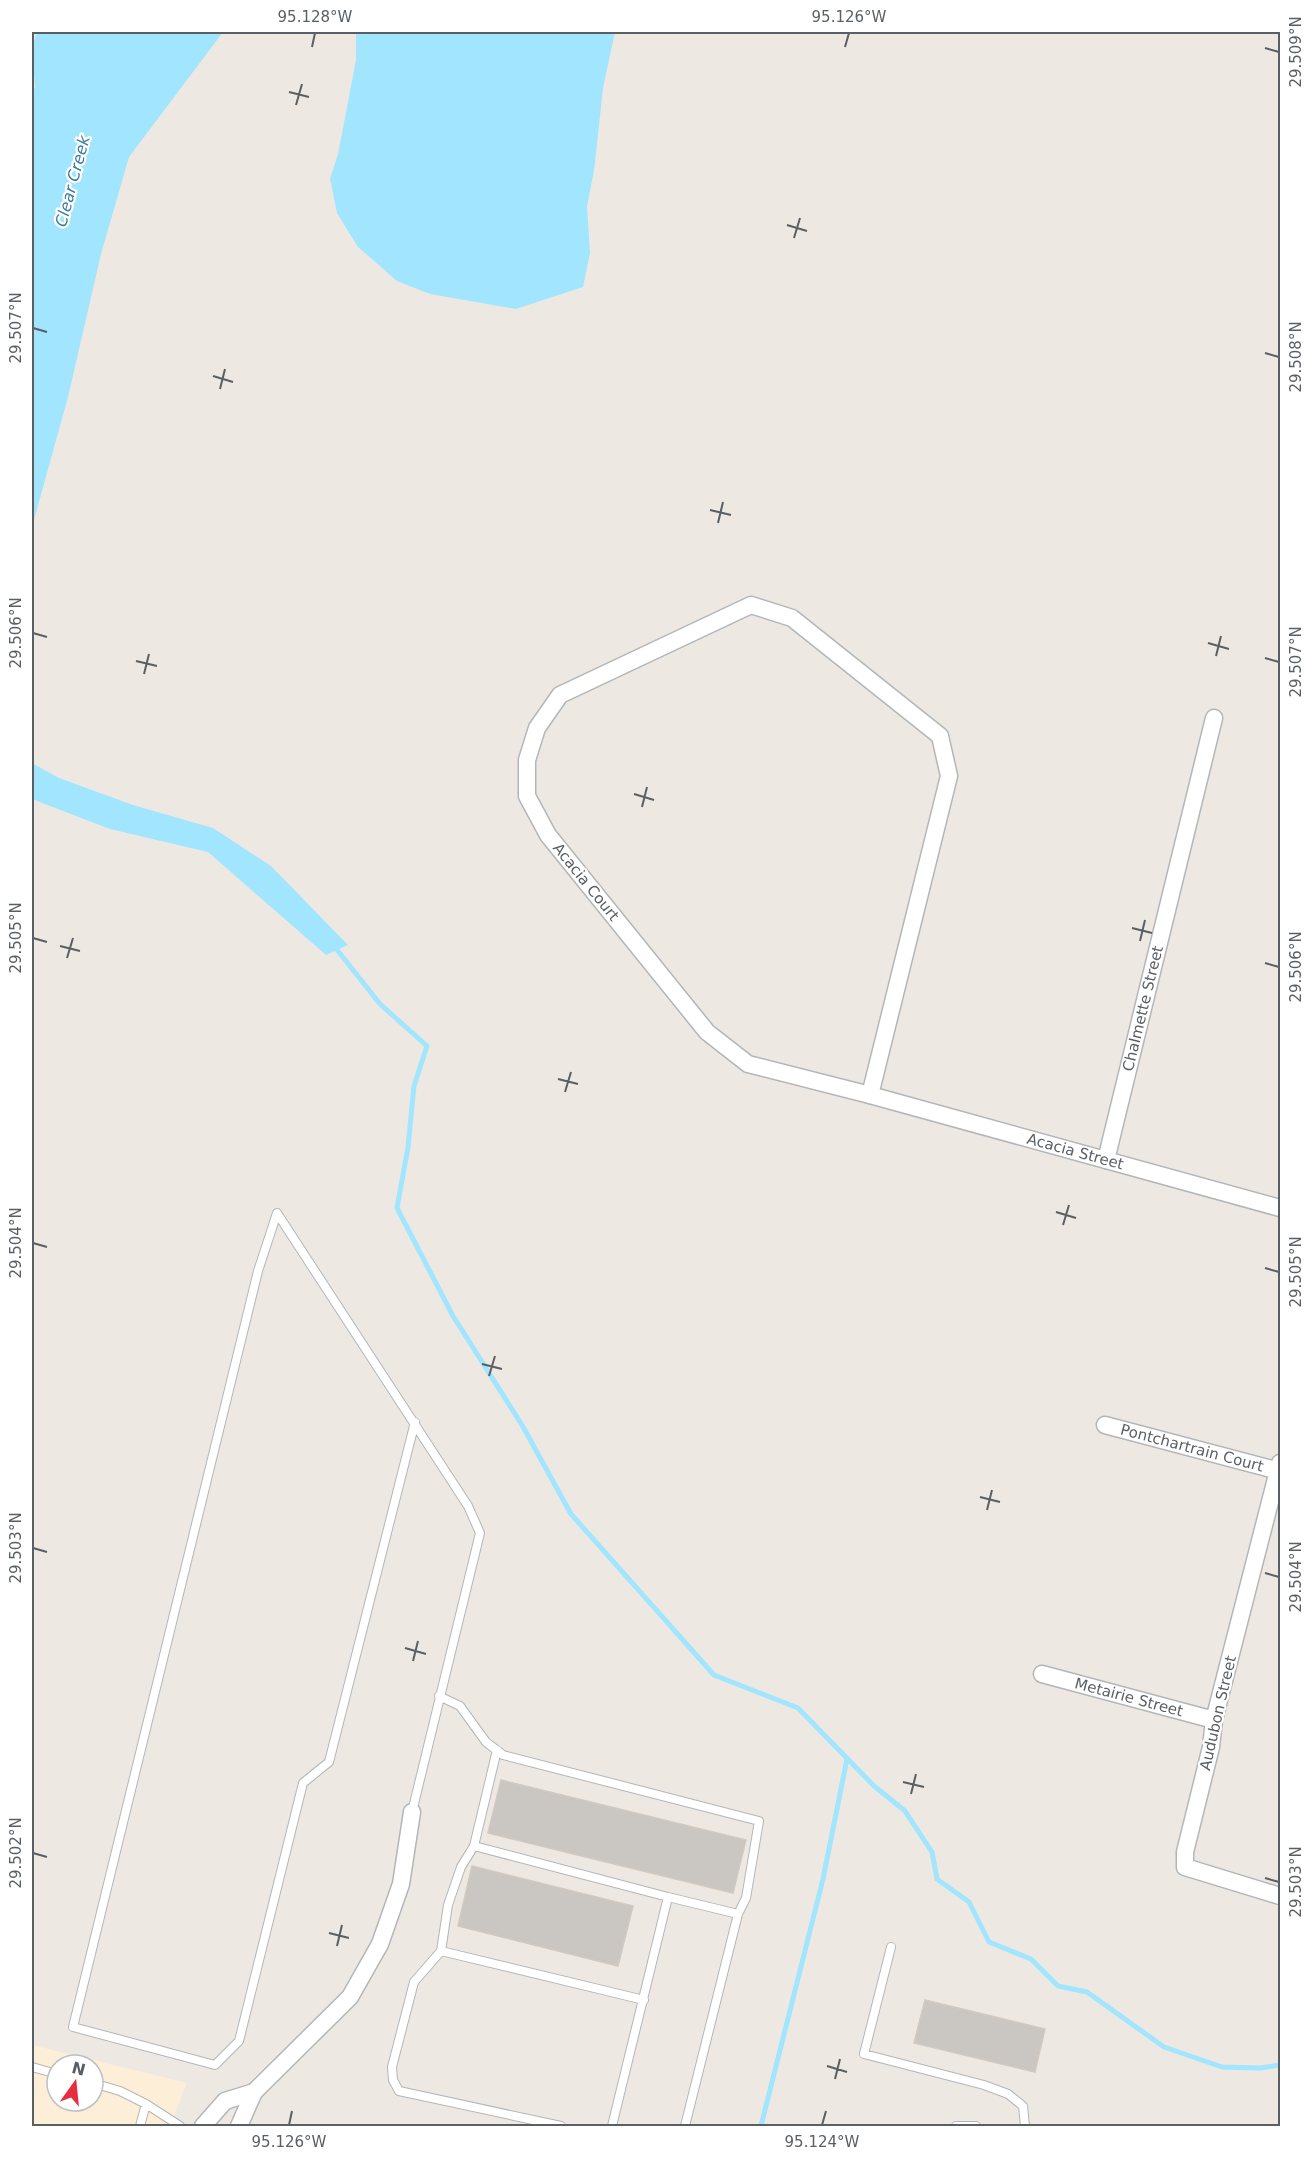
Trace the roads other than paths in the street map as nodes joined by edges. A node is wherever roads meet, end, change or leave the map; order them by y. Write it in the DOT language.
graph roads {
  1 [pos="1214,718"];
  2 [pos="870,1095"];
  3 [pos="1106,1160"];
  4 [pos="1281,1208"];
  5 [pos="415,1422"];
  6 [pos="1105,1425"];
  7 [pos="1280,1467"];
  8 [pos="1042,1674"];
  9 [pos="439,1696"];
  10 [pos="1214,1720"];
  11 [pos="496,1750"];
  12 [pos="412,1812"];
  13 [pos="474,1846"];
  14 [pos="1281,1896"];
  15 [pos="668,1897"];
  16 [pos="738,1914"];
  17 [pos="891,1947"];
  18 [pos="441,1951"];
  19 [pos="644,2000"];
  20 [pos="105,2087"];
  21 [pos="254,2092"];
  22 [pos="146,2104"];
  23 [pos="140,2127"];
  24 [pos="180,2127"];
  25 [pos="203,2127"];
  26 [pos="239,2127"];
  27 [pos="561,2127"];
  28 [pos="612,2127"];
  29 [pos="686,2127"];
  30 [pos="956,2127"];
  31 [pos="976,2127"];
  32 [pos="1024,2127"];
  1 -- 3 [label="street, Chalmette Street"];
  2 -- 2 [label="street, Acacia Court"];
  2 -- 3 [label="street, Acacia Street"];
  3 -- 4 [label="street, Acacia Street"];
  5 -- 5 [label="lane"];
  5 -- 9 [label="lane"];
  6 -- 7 [label="street, Pontchartrain Court"];
  7 -- 10 [label="street, Audubon Street"];
  8 -- 10 [label="street, Metairie Street"];
  9 -- 11 [label="lane"];
  9 -- 12 [label="lane"];
  10 -- 14 [label="street, Audubon Street"];
  11 -- 13 [label="lane"];
  11 -- 16 [label="lane"];
  12 -- 21 [label="street"];
  13 -- 15 [label="lane"];
  13 -- 18 [label="lane"];
  15 -- 16 [label="lane"];
  15 -- 19 [label="lane"];
  16 -- 29 [label="lane"];
  17 -- 32 [label="lane"];
  18 -- 19 [label="lane"];
  18 -- 27 [label="lane"];
  19 -- 28 [label="lane"];
  20 -- 22 [label="lane"];
  21 -- 25 [label="street"];
  21 -- 26 [label="street"];
  22 -- 23 [label="lane"];
  22 -- 24 [label="lane"];
  30 -- 31 [label="lane"];
}
